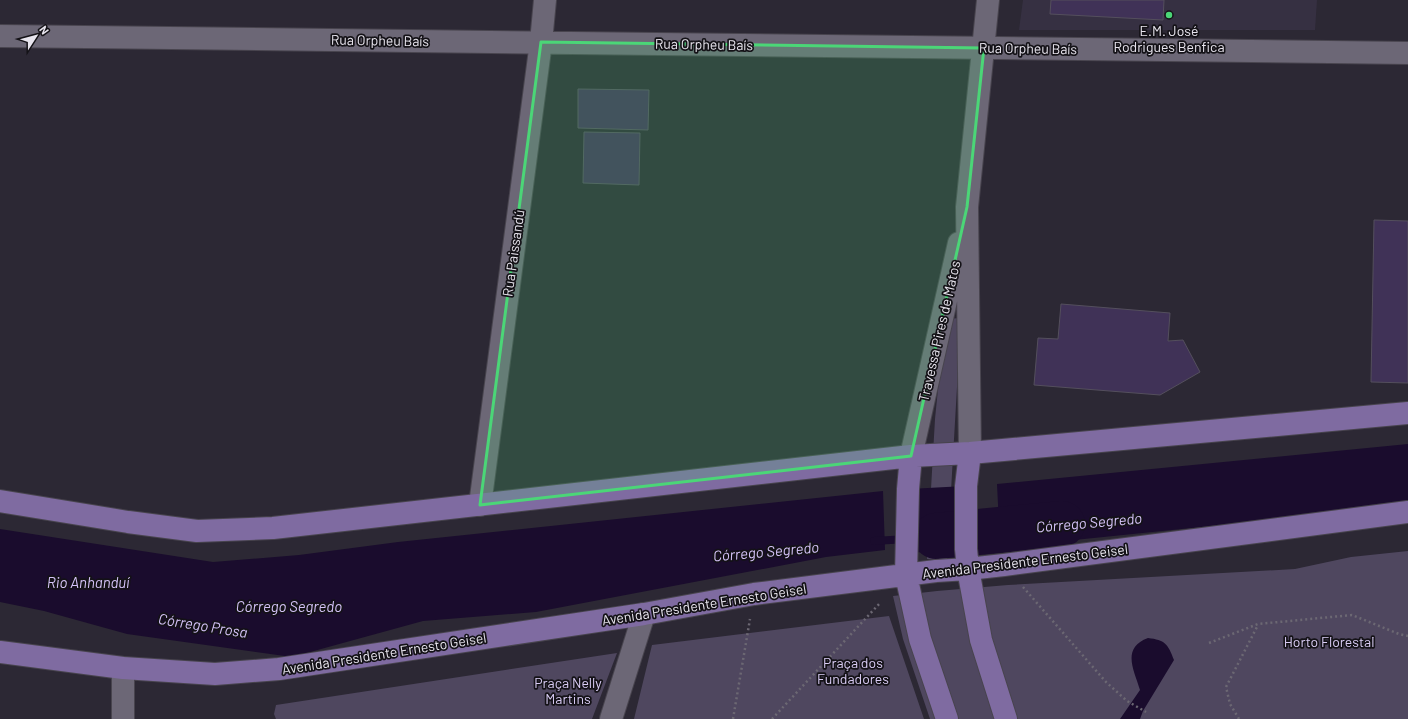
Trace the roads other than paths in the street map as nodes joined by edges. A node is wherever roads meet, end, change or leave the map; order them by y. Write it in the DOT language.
graph roads {
  1 [pos="545,0"];
  2 [pos="988,0"];
  3 [pos="0,36"];
  4 [pos="541,42"];
  5 [pos="984,48"];
  6 [pos="1408,53"];
  7 [pos="968,207"];
  8 [pos="1408,413"];
  9 [pos="970,453"];
  10 [pos="910,456"];
  11 [pos="0,501"];
  12 [pos="480,505"];
  13 [pos="1408,512"];
  14 [pos="967,559"];
  15 [pos="906,575"];
  16 [pos="644,614"];
  17 [pos="0,652"];
  18 [pos="123,668"];
  19 [pos="124,719"];
  20 [pos="611,719"];
  21 [pos="947,719"];
  22 [pos="1006,719"];
  1 -- 4 [label="street, Rua Paissandú"];
  2 -- 5 [label="street, Travessa Pires de Matos"];
  3 -- 4 [label="street, Rua Orpheu Baís"];
  4 -- 5 [label="street, Rua Orpheu Baís"];
  4 -- 12 [label="street, Rua Paissandú"];
  5 -- 6 [label="street, Rua Orpheu Baís"];
  5 -- 7 [label="street, Travessa Pires de Matos"];
  7 -- 9 [label="street, Travessa Pires de Matos"];
  7 -- 10 [label="street, Travessa Pires de Matos"];
  8 -- 9 [label="main road"];
  9 -- 10 [label="main road"];
  9 -- 14 [label="main road"];
  10 -- 12 [label="main road"];
  10 -- 15 [label="main road"];
  11 -- 12 [label="main road"];
  13 -- 14 [label="main road, Avenida Presidente Ernesto Geisel"];
  14 -- 15 [label="main road, Avenida Presidente Ernesto Geisel"];
  14 -- 22 [label="main road"];
  15 -- 16 [label="main road, Avenida Presidente Ernesto Geisel"];
  15 -- 21 [label="main road"];
  16 -- 18 [label="main road, Avenida Presidente Ernesto Geisel"];
  16 -- 20 [label="street"];
  17 -- 18 [label="main road, Avenida Presidente Ernesto Geisel"];
  18 -- 19 [label="street"];
}
